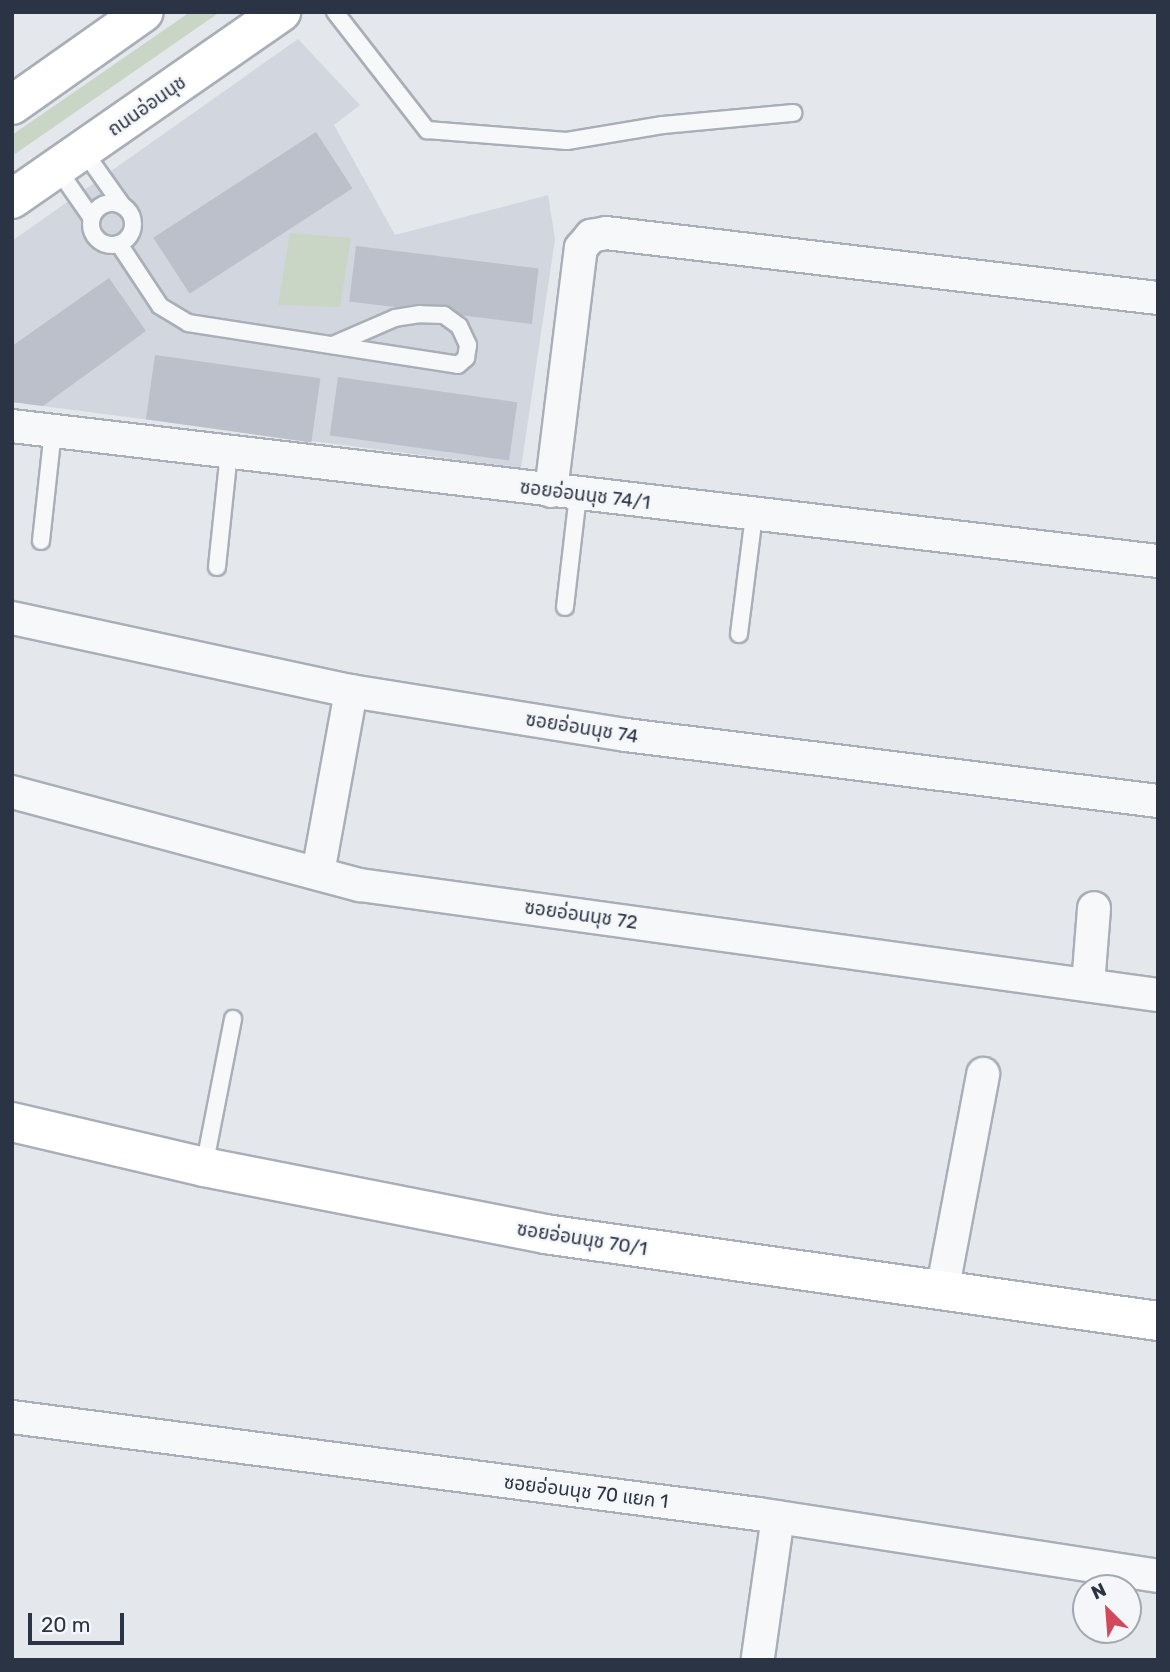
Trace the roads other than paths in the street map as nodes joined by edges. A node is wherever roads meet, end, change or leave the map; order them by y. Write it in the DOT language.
graph roads {
  1 [pos="144,12"];
  2 [pos="281,12"];
  3 [pos="335,12"];
  4 [pos="12,104"];
  5 [pos="793,113"];
  6 [pos="70,159"];
  7 [pos="12,200"];
  8 [pos="122,205"];
  9 [pos="91,217"];
  10 [pos="119,244"];
  11 [pos="1158,298"];
  12 [pos="333,345"];
  13 [pos="12,426"];
  14 [pos="53,431"];
  15 [pos="229,452"];
  16 [pos="565,493"];
  17 [pos="754,515"];
  18 [pos="41,541"];
  19 [pos="1158,561"];
  20 [pos="218,567"];
  21 [pos="565,607"];
  22 [pos="12,618"];
  23 [pos="739,634"];
  24 [pos="351,691"];
  25 [pos="12,792"];
  26 [pos="1158,801"];
  27 [pos="318,873"];
  28 [pos="1094,908"];
  29 [pos="1088,985"];
  30 [pos="1158,995"];
  31 [pos="233,1019"];
  32 [pos="983,1074"];
  33 [pos="12,1122"];
  34 [pos="204,1167"];
  35 [pos="942,1292"];
  36 [pos="1158,1321"];
  37 [pos="12,1418"];
  38 [pos="778,1517"];
  39 [pos="1158,1576"];
  40 [pos="758,1657"];
  1 -- 4 [label="street"];
  2 -- 6 [label="street, ถนนอ่อนนุช"];
  3 -- 5 [label="lane"];
  6 -- 7 [label="street, ถนนอ่อนนุช"];
  6 -- 8 [label="lane"];
  6 -- 9 [label="lane"];
  8 -- 9 [label="lane"];
  8 -- 10 [label="lane"];
  9 -- 10 [label="lane"];
  10 -- 12 [label="lane"];
  11 -- 16 [label="street"];
  12 -- 12 [label="lane"];
  13 -- 14 [label="street, ซอยอ่อนนุช 74/1"];
  14 -- 15 [label="street, ซอยอ่อนนุช 74/1"];
  14 -- 18 [label="lane"];
  15 -- 16 [label="street, ซอยอ่อนนุช 74/1"];
  15 -- 20 [label="lane"];
  16 -- 17 [label="street, ซอยอ่อนนุช 74/1"];
  16 -- 21 [label="lane"];
  17 -- 19 [label="street, ซอยอ่อนนุช 74/1"];
  17 -- 23 [label="lane"];
  22 -- 24 [label="street, ซอยอ่อนนุช 74"];
  24 -- 26 [label="street, ซอยอ่อนนุช 74"];
  24 -- 27 [label="street"];
  25 -- 27 [label="street, ซอยอ่อนนุช 72"];
  27 -- 29 [label="street, ซอยอ่อนนุช 72"];
  28 -- 29 [label="street"];
  29 -- 30 [label="street, ซอยอ่อนนุช 72"];
  31 -- 34 [label="lane"];
  32 -- 35 [label="street"];
  33 -- 34 [label="street, ซอยอ่อนนุช 70/1"];
  34 -- 35 [label="street, ซอยอ่อนนุช 70/1"];
  35 -- 36 [label="street, ซอยอ่อนนุช 70/1"];
  37 -- 38 [label="street, ซอยอ่อนนุช 70 แยก 1"];
  38 -- 39 [label="street, ซอยอ่อนนุช 70 แยก 1"];
  38 -- 40 [label="street"];
}
